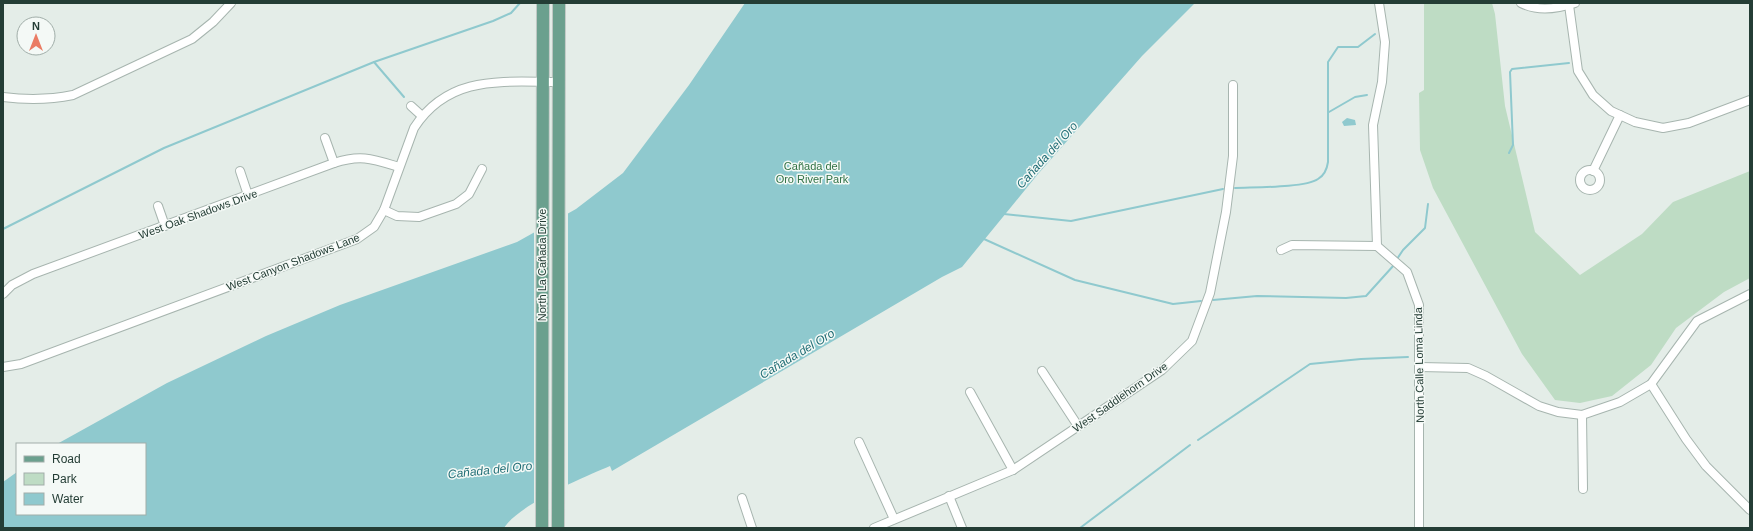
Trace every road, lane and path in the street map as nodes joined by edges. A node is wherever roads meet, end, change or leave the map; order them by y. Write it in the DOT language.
graph roads {
  1 [pos="231,3"];
  2 [pos="543,3"];
  3 [pos="558,3"];
  4 [pos="1379,3"];
  5 [pos="1521,3"];
  6 [pos="1572,4"];
  7 [pos="543,82"];
  8 [pos="559,82"];
  9 [pos="1234,85"];
  10 [pos="3,97"];
  11 [pos="1750,100"];
  12 [pos="411,106"];
  13 [pos="1620,115"];
  14 [pos="422,116"];
  15 [pos="325,138"];
  16 [pos="334,163"];
  17 [pos="399,167"];
  18 [pos="482,169"];
  19 [pos="240,171"];
  20 [pos="1593,171"];
  21 [pos="248,195"];
  22 [pos="158,206"];
  23 [pos="384,210"];
  24 [pos="165,226"];
  25 [pos="1376,246"];
  26 [pos="1281,250"];
  27 [pos="3,294"];
  28 [pos="1750,294"];
  29 [pos="3,367"];
  30 [pos="1420,367"];
  31 [pos="1042,371"];
  32 [pos="1651,384"];
  33 [pos="970,392"];
  34 [pos="1582,415"];
  35 [pos="1078,426"];
  36 [pos="859,442"];
  37 [pos="1013,470"];
  38 [pos="1583,488"];
  39 [pos="949,496"];
  40 [pos="742,498"];
  41 [pos="1750,510"];
  42 [pos="894,519"];
  43 [pos="542,526"];
  44 [pos="558,528"];
  45 [pos="752,528"];
  46 [pos="874,528"];
  47 [pos="962,528"];
  48 [pos="1419,528"];
  1 -- 10 [label="street"];
  2 -- 7 [label="main road, North La Cañada Drive"];
  3 -- 8 [label="main road, North La Cañada Drive"];
  4 -- 25 [label="street"];
  5 -- 6 [label="street"];
  6 -- 13 [label="street"];
  7 -- 8 [label="street, West Canyon Shadows Lane"];
  7 -- 14 [label="street, West Canyon Shadows Lane"];
  7 -- 43 [label="main road, North La Cañada Drive"];
  8 -- 44 [label="main road, North La Cañada Drive"];
  9 -- 35 [label="street, West Saddlehorn Drive"];
  11 -- 13 [label="street"];
  12 -- 14 [label="street"];
  13 -- 20 [label="street"];
  14 -- 17 [label="street, West Canyon Shadows Lane"];
  15 -- 16 [label="street"];
  16 -- 17 [label="street, West Oak Shadows Drive"];
  16 -- 21 [label="street, West Oak Shadows Drive"];
  17 -- 23 [label="street, West Canyon Shadows Lane"];
  18 -- 23 [label="street"];
  19 -- 21 [label="street"];
  21 -- 24 [label="street, West Oak Shadows Drive"];
  22 -- 24 [label="street"];
  23 -- 29 [label="street, West Canyon Shadows Lane"];
  24 -- 27 [label="street, West Oak Shadows Drive"];
  25 -- 26 [label="street"];
  25 -- 30 [label="street, North Calle Loma Linda"];
  28 -- 32 [label="street"];
  30 -- 34 [label="street"];
  30 -- 48 [label="street, North Calle Loma Linda"];
  31 -- 35 [label="street"];
  32 -- 34 [label="street"];
  32 -- 41 [label="street"];
  33 -- 37 [label="street"];
  34 -- 38 [label="street"];
  35 -- 37 [label="street, West Saddlehorn Drive"];
  36 -- 42 [label="street"];
  37 -- 39 [label="street, West Saddlehorn Drive"];
  39 -- 42 [label="street, West Saddlehorn Drive"];
  39 -- 47 [label="street"];
  40 -- 45 [label="street"];
  42 -- 46 [label="street, West Saddlehorn Drive"];
}
